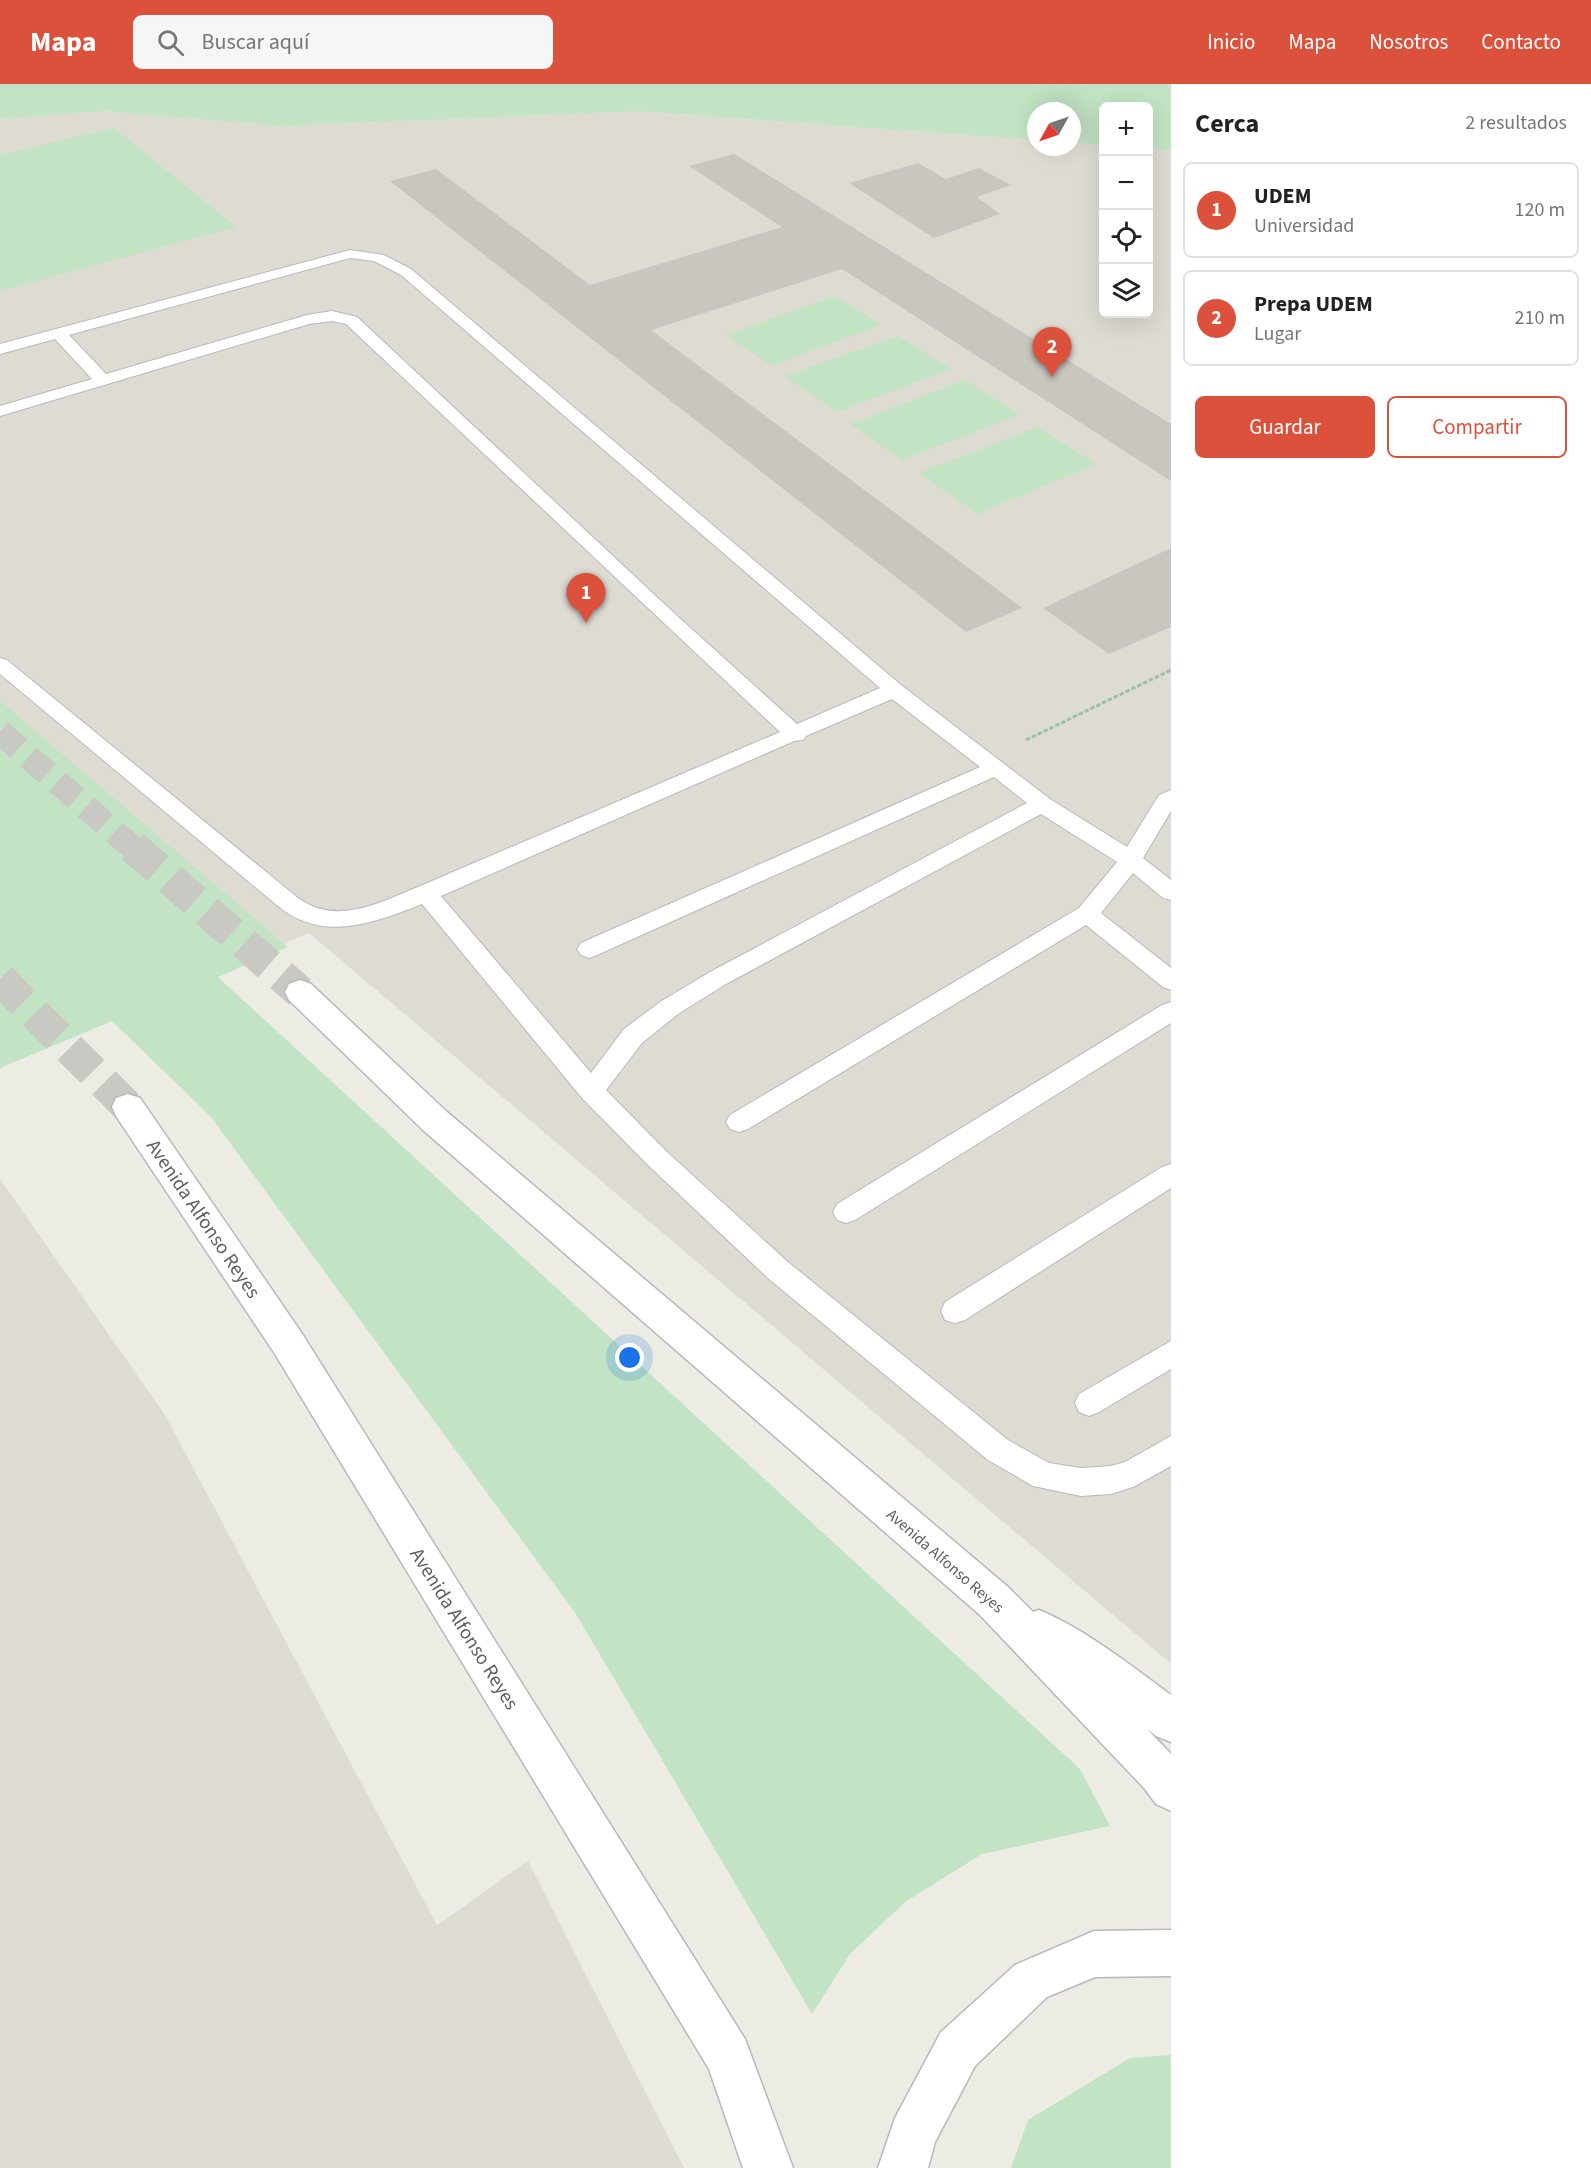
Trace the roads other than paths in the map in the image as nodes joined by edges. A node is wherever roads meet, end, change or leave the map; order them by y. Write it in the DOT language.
graph roads {
  1 [pos="58,333"];
  2 [pos="0,349"];
  3 [pos="103,381"];
  4 [pos="0,411"];
  5 [pos="0,664"];
  6 [pos="894,690"];
  7 [pos="796,735"];
  8 [pos="990,764"];
  9 [pos="1170,799"];
  10 [pos="1042,804"];
  11 [pos="1131,860"];
  12 [pos="1171,892"];
  13 [pos="426,893"];
  14 [pos="1087,914"];
  15 [pos="589,950"];
  16 [pos="1171,981"];
  17 [pos="300,992"];
  18 [pos="1171,1011"];
  19 [pos="591,1091"];
  20 [pos="128,1107"];
  21 [pos="739,1122"];
  22 [pos="1171,1175"];
  23 [pos="846,1212"];
  24 [pos="955,1311"];
  25 [pos="1171,1354"];
  26 [pos="1089,1403"];
  27 [pos="1171,1450"];
  28 [pos="994,1601"];
  29 [pos="1171,1721"];
  30 [pos="1171,1789"];
  31 [pos="1171,1953"];
  32 [pos="768,2168"];
  33 [pos="903,2168"];
  1 -- 2 [label="lane"];
  1 -- 3 [label="lane"];
  1 -- 6 [label="lane"];
  3 -- 4 [label="lane"];
  3 -- 7 [label="lane"];
  5 -- 13 [label="lane"];
  6 -- 7 [label="lane"];
  6 -- 8 [label="lane"];
  7 -- 13 [label="lane"];
  8 -- 10 [label="lane"];
  8 -- 15 [label="lane"];
  9 -- 11 [label="lane"];
  10 -- 11 [label="lane"];
  10 -- 19 [label="lane"];
  11 -- 12 [label="lane"];
  11 -- 14 [label="lane"];
  13 -- 19 [label="lane"];
  14 -- 16 [label="lane"];
  14 -- 21 [label="lane"];
  17 -- 28 [label="main road, Avenida Alfonso Reyes"];
  18 -- 23 [label="lane"];
  19 -- 27 [label="lane"];
  20 -- 32 [label="main road, Avenida Alfonso Reyes"];
  22 -- 24 [label="lane"];
  25 -- 26 [label="lane"];
  28 -- 29 [label="main road"];
  28 -- 30 [label="main road, Avenida Alfonso Reyes"];
  31 -- 33 [label="main road"];
}
